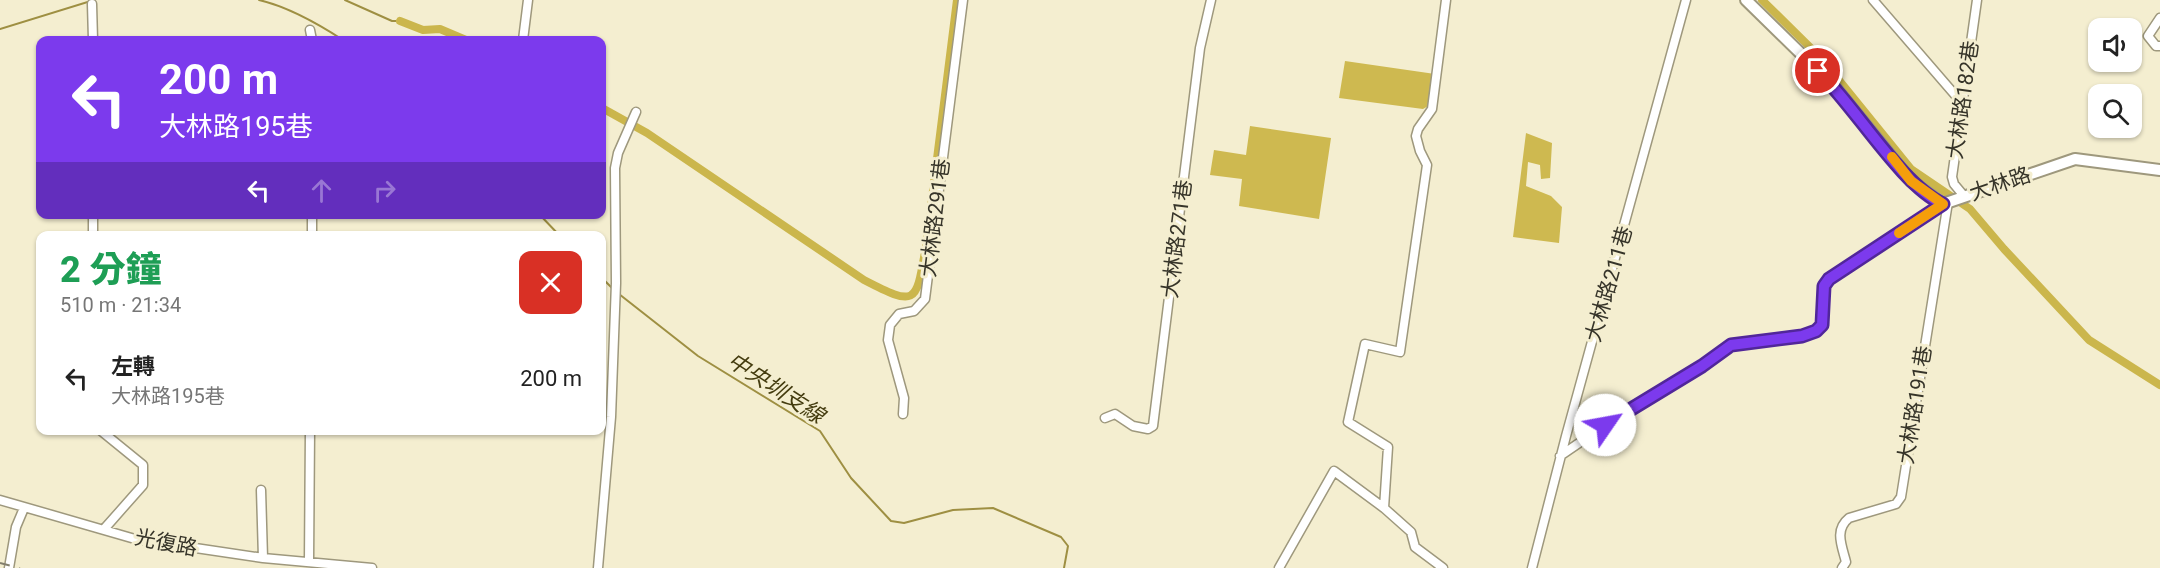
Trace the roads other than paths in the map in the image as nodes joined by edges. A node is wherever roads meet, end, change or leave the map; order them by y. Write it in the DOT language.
graph roads {
  1 [pos="528,0"];
  2 [pos="963,0"];
  3 [pos="1211,0"];
  4 [pos="1446,0"];
  5 [pos="1686,0"];
  6 [pos="1746,0"];
  7 [pos="1873,0"];
  8 [pos="1977,0"];
  9 [pos="92,4"];
  10 [pos="2160,18"];
  11 [pos="310,30"];
  12 [pos="93,36"];
  13 [pos="311,36"];
  14 [pos="524,36"];
  15 [pos="2160,46"];
  16 [pos="1962,103"];
  17 [pos="636,112"];
  18 [pos="2160,170"];
  19 [pos="1964,196"];
  20 [pos="1947,202"];
  21 [pos="903,414"];
  22 [pos="1106,418"];
  23 [pos="106,435"];
  24 [pos="310,435"];
  25 [pos="1560,456"];
  26 [pos="261,490"];
  27 [pos="0,500"];
  28 [pos="24,508"];
  29 [pos="1384,508"];
  30 [pos="105,528"];
  31 [pos="262,558"];
  32 [pos="309,561"];
  33 [pos="9,568"];
  34 [pos="372,568"];
  35 [pos="598,568"];
  36 [pos="1279,568"];
  37 [pos="1443,568"];
  38 [pos="1532,568"];
  39 [pos="1842,568"];
  1 -- 14 [label="street"];
  2 -- 21 [label="street, 大林路291巷"];
  3 -- 22 [label="street, 大林路271巷"];
  4 -- 29 [label="street"];
  5 -- 25 [label="street, 大林路211巷"];
  6 -- 20 [label="street, 大林路"];
  7 -- 16 [label="street"];
  8 -- 16 [label="street, 大林路182巷"];
  9 -- 12 [label="street"];
  10 -- 15 [label="street"];
  11 -- 13 [label="street"];
  16 -- 19 [label="street, 大林路182巷"];
  17 -- 35 [label="street"];
  18 -- 19 [label="street, 大林路"];
  19 -- 20 [label="street, 大林路"];
  20 -- 25 [label="street"];
  20 -- 39 [label="street, 大林路191巷"];
  23 -- 30 [label="street"];
  24 -- 32 [label="street"];
  25 -- 38 [label="street, 大林路211巷"];
  26 -- 31 [label="street"];
  27 -- 28 [label="street, 光復路"];
  28 -- 30 [label="street, 光復路"];
  28 -- 33 [label="street"];
  29 -- 36 [label="street"];
  29 -- 37 [label="street"];
  30 -- 31 [label="street, 光復路"];
  31 -- 32 [label="street, 光復路"];
  32 -- 34 [label="street, 光復路"];
}
